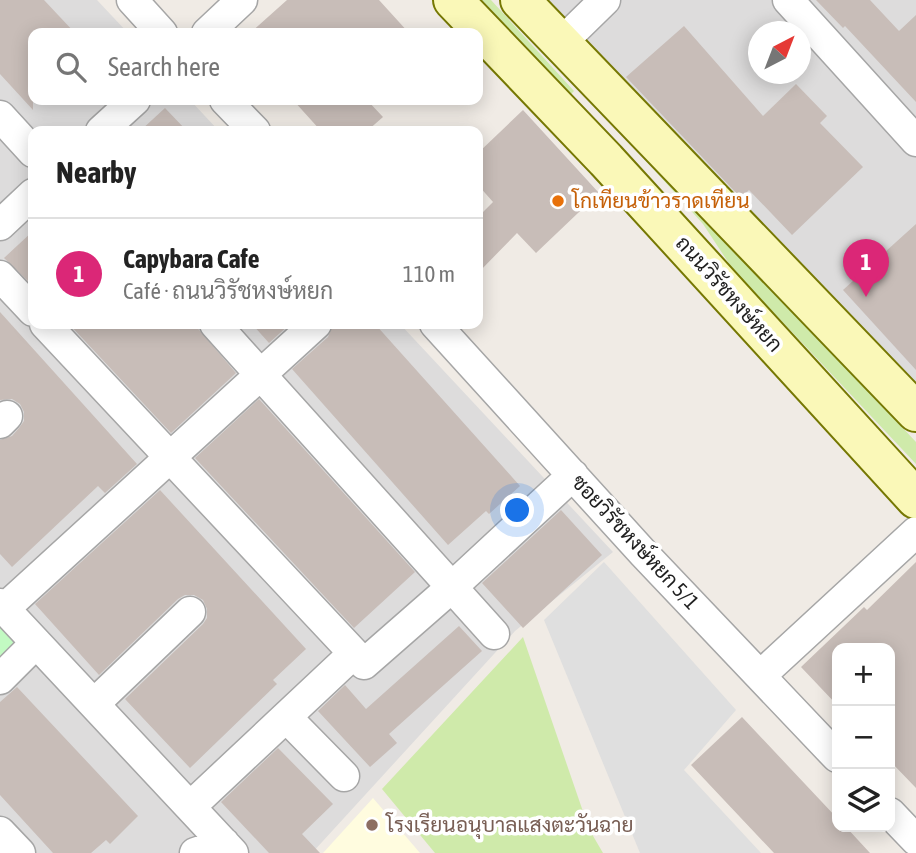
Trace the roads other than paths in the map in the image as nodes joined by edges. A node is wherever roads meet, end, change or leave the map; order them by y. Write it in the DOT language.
graph roads {
  1 [pos="132,0"];
  2 [pos="242,0"];
  3 [pos="453,0"];
  4 [pos="520,0"];
  5 [pos="605,0"];
  6 [pos="788,0"];
  7 [pos="157,28"];
  8 [pos="212,28"];
  9 [pos="480,28"];
  10 [pos="483,31"];
  11 [pos="561,43"];
  12 [pos="130,105"];
  13 [pos="230,105"];
  14 [pos="0,116"];
  15 [pos="106,126"];
  16 [pos="250,126"];
  17 [pos="642,127"];
  18 [pos="916,141"];
  19 [pos="28,147"];
  20 [pos="606,160"];
  21 [pos="28,199"];
  22 [pos="0,225"];
  23 [pos="0,276"];
  24 [pos="28,306"];
  25 [pos="50,329"];
  26 [pos="220,329"];
  27 [pos="310,329"];
  28 [pos="440,329"];
  29 [pos="261,374"];
  30 [pos="916,412"];
  31 [pos="170,457"];
  32 [pos="573,475"];
  33 [pos="916,499"];
  34 [pos="916,532"];
  35 [pos="452,587"];
  36 [pos="2,606"];
  37 [pos="190,612"];
  38 [pos="494,634"];
  39 [pos="36,643"];
  40 [pos="353,654"];
  41 [pos="760,676"];
  42 [pos="0,680"];
  43 [pos="94,704"];
  44 [pos="286,717"];
  45 [pos="832,752"];
  46 [pos="344,776"];
  47 [pos="190,807"];
  48 [pos="895,818"];
  49 [pos="0,832"];
  50 [pos="916,840"];
  51 [pos="228,848"];
  52 [pos="20,853"];
  53 [pos="195,853"];
  1 -- 7 [label="street"];
  2 -- 8 [label="street"];
  3 -- 9 [label="main road, ถนนวิรัชหงษ์หยก"];
  4 -- 11 [label="main road"];
  5 -- 11 [label="street"];
  6 -- 18 [label="street"];
  10 -- 20 [label="main road, ถนนวิรัชหงษ์หยก"];
  11 -- 17 [label="main road"];
  12 -- 15 [label="street"];
  13 -- 16 [label="street"];
  14 -- 19 [label="street"];
  17 -- 20 [label="main road"];
  17 -- 30 [label="main road"];
  20 -- 33 [label="main road, ถนนวิรัชหงษ์หยก"];
  21 -- 22 [label="street"];
  23 -- 24 [label="street"];
  25 -- 31 [label="street"];
  26 -- 29 [label="street"];
  27 -- 29 [label="street"];
  28 -- 32 [label="street, ซอยวิรัชหงษ์หยก 5/1"];
  29 -- 31 [label="street"];
  29 -- 35 [label="street"];
  31 -- 36 [label="street"];
  31 -- 40 [label="street"];
  32 -- 35 [label="street"];
  32 -- 41 [label="street, ซอยวิรัชหงษ์หยก 5/1"];
  34 -- 41 [label="street"];
  35 -- 38 [label="street"];
  35 -- 40 [label="street"];
  36 -- 39 [label="street"];
  37 -- 43 [label="street"];
  39 -- 42 [label="street"];
  39 -- 43 [label="street"];
  40 -- 44 [label="street"];
  41 -- 45 [label="street, ซอยวิรัชหงษ์หยก 5/1"];
  43 -- 47 [label="street"];
  44 -- 46 [label="street"];
  44 -- 47 [label="street"];
  47 -- 51 [label="street"];
  48 -- 50 [label="street"];
  49 -- 52 [label="street"];
  51 -- 53 [label="street"];
}
